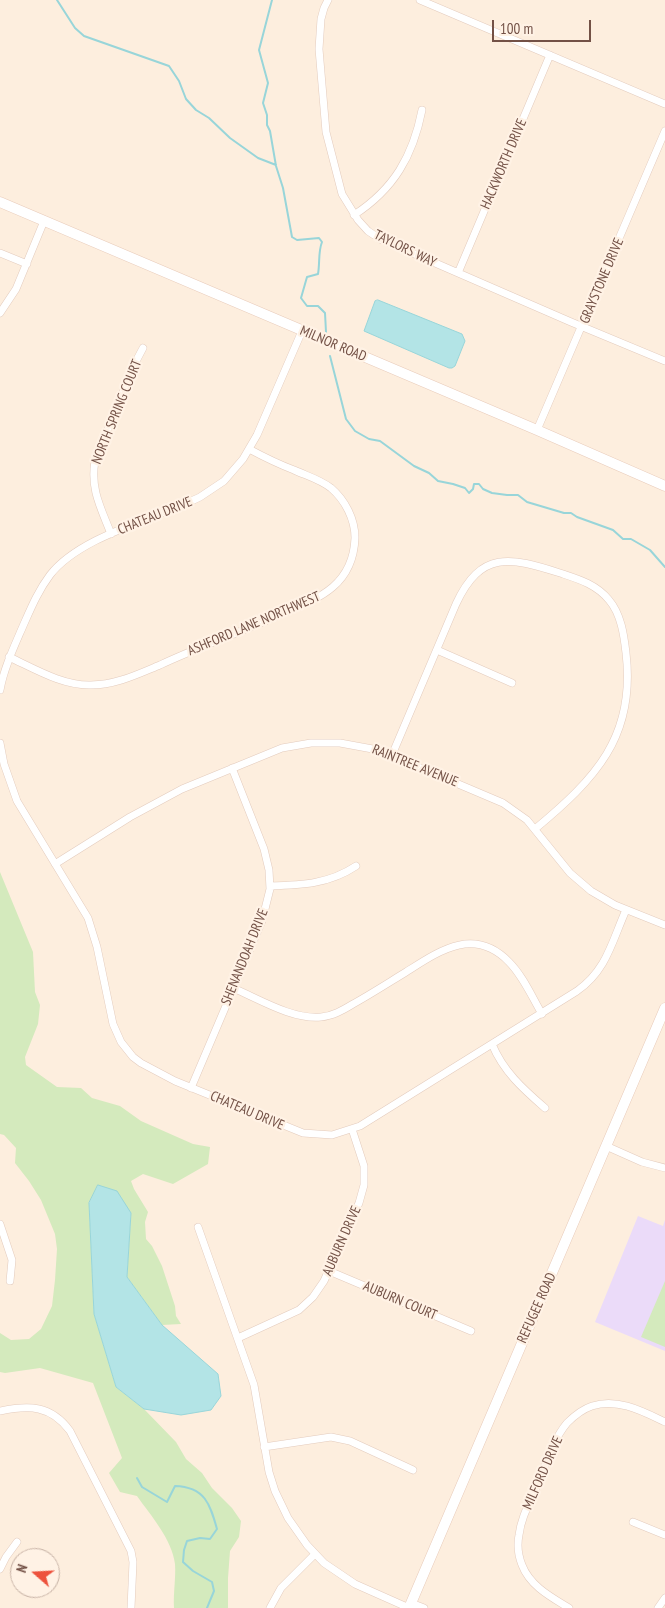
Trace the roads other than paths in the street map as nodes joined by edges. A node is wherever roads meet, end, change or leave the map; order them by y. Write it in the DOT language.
graph roads {
  1 [pos="328,0"];
  2 [pos="420,0"];
  3 [pos="550,55"];
  4 [pos="665,104"];
  5 [pos="422,110"];
  6 [pos="665,131"];
  7 [pos="0,202"];
  8 [pos="354,215"];
  9 [pos="44,221"];
  10 [pos="0,253"];
  11 [pos="27,264"];
  12 [pos="458,274"];
  13 [pos="0,314"];
  14 [pos="582,327"];
  15 [pos="302,331"];
  16 [pos="143,348"];
  17 [pos="665,361"];
  18 [pos="537,430"];
  19 [pos="249,449"];
  20 [pos="665,486"];
  21 [pos="111,534"];
  22 [pos="437,650"];
  23 [pos="10,657"];
  24 [pos="512,683"];
  25 [pos="0,690"];
  26 [pos="0,743"];
  27 [pos="392,755"];
  28 [pos="232,768"];
  29 [pos="535,829"];
  30 [pos="55,864"];
  31 [pos="356,866"];
  32 [pos="270,886"];
  33 [pos="626,910"];
  34 [pos="665,925"];
  35 [pos="234,988"];
  36 [pos="665,1008"];
  37 [pos="542,1014"];
  38 [pos="492,1044"];
  39 [pos="192,1088"];
  40 [pos="545,1108"];
  41 [pos="352,1129"];
  42 [pos="606,1146"];
  43 [pos="665,1168"];
  44 [pos="0,1226"];
  45 [pos="198,1227"];
  46 [pos="330,1271"];
  47 [pos="10,1280"];
  48 [pos="471,1331"];
  49 [pos="238,1338"];
  50 [pos="0,1410"];
  51 [pos="665,1422"];
  52 [pos="264,1446"];
  53 [pos="413,1470"];
  54 [pos="633,1522"];
  55 [pos="665,1535"];
  56 [pos="17,1542"];
  57 [pos="316,1554"];
  58 [pos="0,1569"];
  59 [pos="665,1598"];
  60 [pos="409,1606"];
  61 [pos="131,1608"];
  62 [pos="270,1608"];
  63 [pos="424,1608"];
  64 [pos="569,1608"];
  65 [pos="658,1608"];
  1 -- 8 [label="street, TAYLORS WAY"];
  2 -- 3 [label="street"];
  3 -- 4 [label="street"];
  3 -- 12 [label="street, HACKWORTH DRIVE"];
  5 -- 8 [label="street"];
  6 -- 14 [label="street, GRAYSTONE DRIVE"];
  7 -- 9 [label="main road, MILNOR ROAD"];
  8 -- 12 [label="street, TAYLORS WAY"];
  9 -- 11 [label="street"];
  9 -- 15 [label="main road, MILNOR ROAD"];
  10 -- 11 [label="street"];
  11 -- 13 [label="street"];
  12 -- 14 [label="street, TAYLORS WAY"];
  14 -- 17 [label="street, TAYLORS WAY"];
  14 -- 18 [label="street, GRAYSTONE DRIVE"];
  15 -- 18 [label="main road, MILNOR ROAD"];
  15 -- 19 [label="street, CHATEAU DRIVE"];
  16 -- 21 [label="street, NORTH SPRING COURT"];
  18 -- 20 [label="main road, MILNOR ROAD"];
  19 -- 21 [label="street, CHATEAU DRIVE"];
  19 -- 23 [label="street, ASHFORD LANE NORTHWEST"];
  21 -- 23 [label="street, CHATEAU DRIVE"];
  22 -- 24 [label="street"];
  22 -- 27 [label="street"];
  22 -- 29 [label="street"];
  23 -- 25 [label="street, CHATEAU DRIVE"];
  26 -- 30 [label="street, CHATEAU DRIVE"];
  27 -- 28 [label="street, RAINTREE AVENUE"];
  27 -- 29 [label="street, RAINTREE AVENUE"];
  28 -- 30 [label="street, RAINTREE AVENUE"];
  28 -- 32 [label="street, SHENANDOAH DRIVE"];
  29 -- 33 [label="street, RAINTREE AVENUE"];
  30 -- 39 [label="street, CHATEAU DRIVE"];
  31 -- 32 [label="street"];
  32 -- 35 [label="street, SHENANDOAH DRIVE"];
  33 -- 34 [label="street, RAINTREE AVENUE"];
  33 -- 37 [label="street, CHATEAU DRIVE"];
  35 -- 37 [label="street"];
  35 -- 39 [label="street, SHENANDOAH DRIVE"];
  36 -- 42 [label="main road, REFUGEE ROAD"];
  37 -- 38 [label="street, CHATEAU DRIVE"];
  38 -- 40 [label="street"];
  38 -- 41 [label="street, CHATEAU DRIVE"];
  39 -- 41 [label="street, CHATEAU DRIVE"];
  41 -- 46 [label="street, AUBURN DRIVE"];
  42 -- 43 [label="street"];
  42 -- 60 [label="main road, REFUGEE ROAD"];
  44 -- 47 [label="street"];
  45 -- 49 [label="street"];
  46 -- 48 [label="street, AUBURN COURT"];
  46 -- 49 [label="street, AUBURN DRIVE"];
  49 -- 52 [label="street"];
  50 -- 61 [label="street"];
  51 -- 64 [label="street, MILFORD DRIVE"];
  52 -- 53 [label="street"];
  52 -- 57 [label="street"];
  54 -- 55 [label="street"];
  56 -- 58 [label="street"];
  57 -- 60 [label="street"];
  57 -- 62 [label="street"];
  59 -- 65 [label="street"];
  60 -- 63 [label="street"];
}
